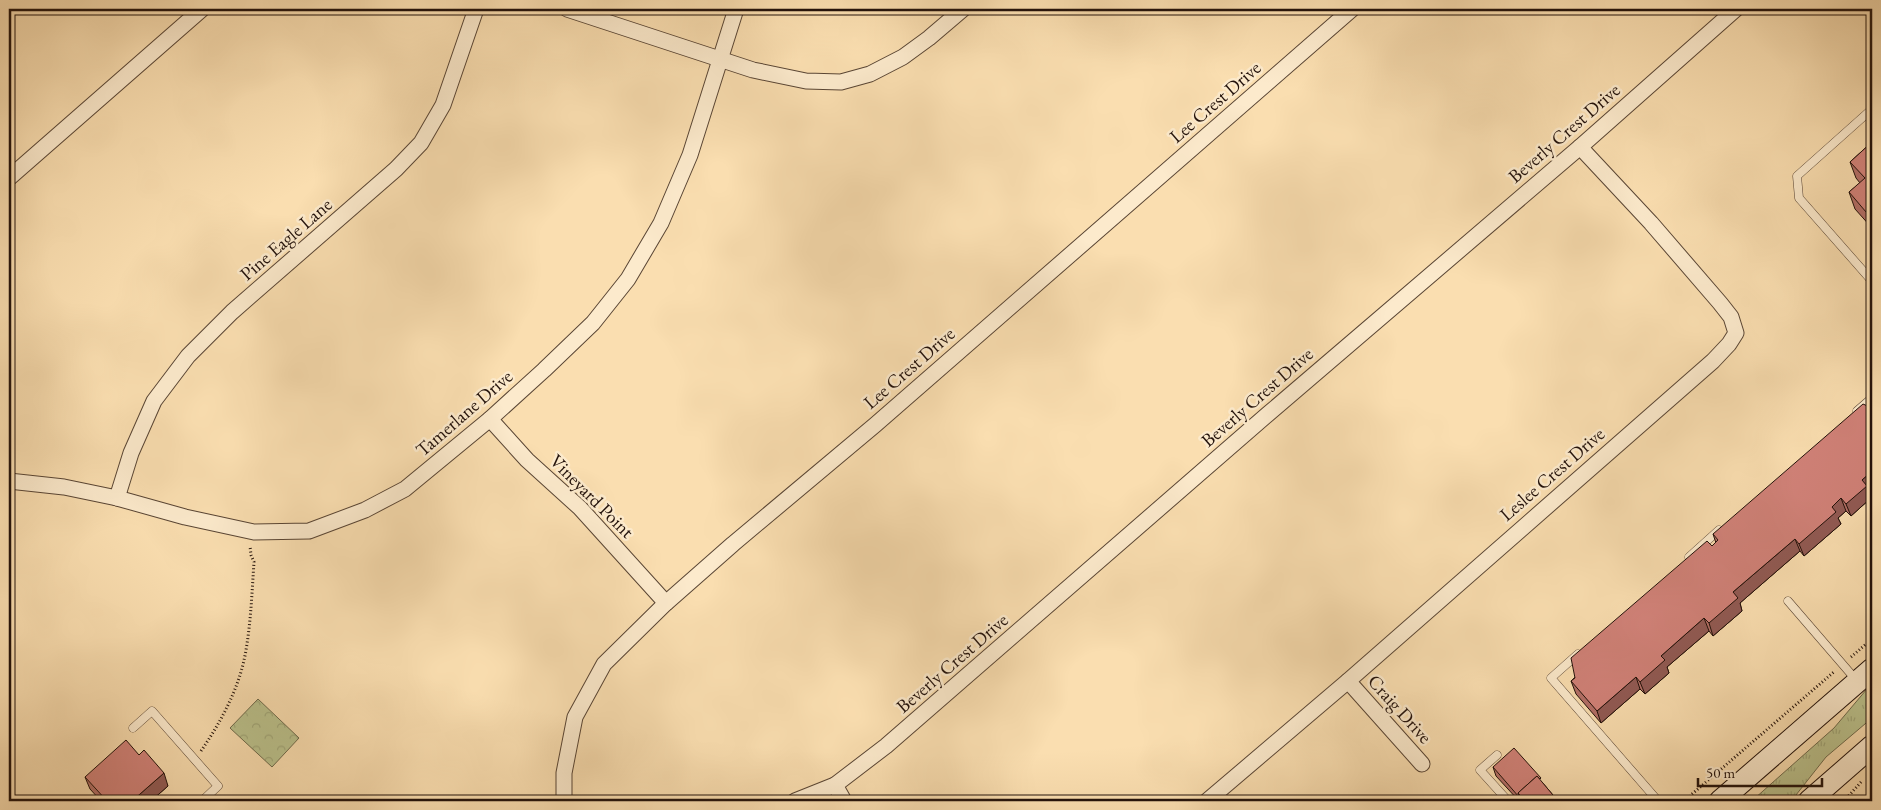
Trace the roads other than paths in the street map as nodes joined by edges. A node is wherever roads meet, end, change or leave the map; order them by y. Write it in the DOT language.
graph roads {
  1 [pos="202,9"];
  2 [pos="476,9"];
  3 [pos="567,9"];
  4 [pos="736,9"];
  5 [pos="963,9"];
  6 [pos="1352,9"];
  7 [pos="1736,9"];
  8 [pos="719,59"];
  9 [pos="1872,109"];
  10 [pos="1580,147"];
  11 [pos="9,178"];
  12 [pos="1872,281"];
  13 [pos="1872,398"];
  14 [pos="1850,417"];
  15 [pos="490,418"];
  16 [pos="9,481"];
  17 [pos="117,498"];
  18 [pos="1724,526"];
  19 [pos="1681,564"];
  20 [pos="1788,601"];
  21 [pos="666,603"];
  22 [pos="1587,646"];
  23 [pos="1865,675"];
  24 [pos="1348,681"];
  25 [pos="133,728"];
  26 [pos="1872,746"];
  27 [pos="1497,755"];
  28 [pos="1771,757"];
  29 [pos="1422,764"];
  30 [pos="835,785"];
  31 [pos="202,801"];
  32 [pos="564,801"];
  33 [pos="795,801"];
  34 [pos="844,801"];
  35 [pos="1207,801"];
  36 [pos="1508,801"];
  37 [pos="1658,801"];
  38 [pos="1720,801"];
  39 [pos="1739,801"];
  40 [pos="1808,801"];
  1 -- 11 [label="street"];
  2 -- 17 [label="street, Pine Eagle Lane"];
  3 -- 8 [label="street"];
  4 -- 8 [label="street, Tamerlane Drive"];
  5 -- 8 [label="street"];
  6 -- 21 [label="street, Lee Crest Drive"];
  7 -- 10 [label="street, Beverly Crest Drive"];
  8 -- 15 [label="street, Tamerlane Drive"];
  9 -- 12 [label="lane"];
  10 -- 24 [label="street, Leslee Crest Drive"];
  10 -- 30 [label="street, Beverly Crest Drive"];
  13 -- 14 [label="lane"];
  15 -- 17 [label="street, Tamerlane Drive"];
  15 -- 21 [label="street, Vineyard Point"];
  16 -- 17 [label="street, Tamerlane Drive"];
  18 -- 19 [label="lane"];
  20 -- 23 [label="lane"];
  21 -- 32 [label="street, Lee Crest Drive"];
  22 -- 37 [label="lane"];
  23 -- 28 [label="main road"];
  24 -- 29 [label="street, Craig Drive"];
  24 -- 35 [label="street, Leslee Crest Drive"];
  25 -- 31 [label="lane"];
  26 -- 40 [label="main road"];
  27 -- 36 [label="lane"];
  28 -- 38 [label="main road"];
  28 -- 39 [label="main road"];
  30 -- 33 [label="street, Beverly Crest Drive"];
  30 -- 34 [label="street"];
}
